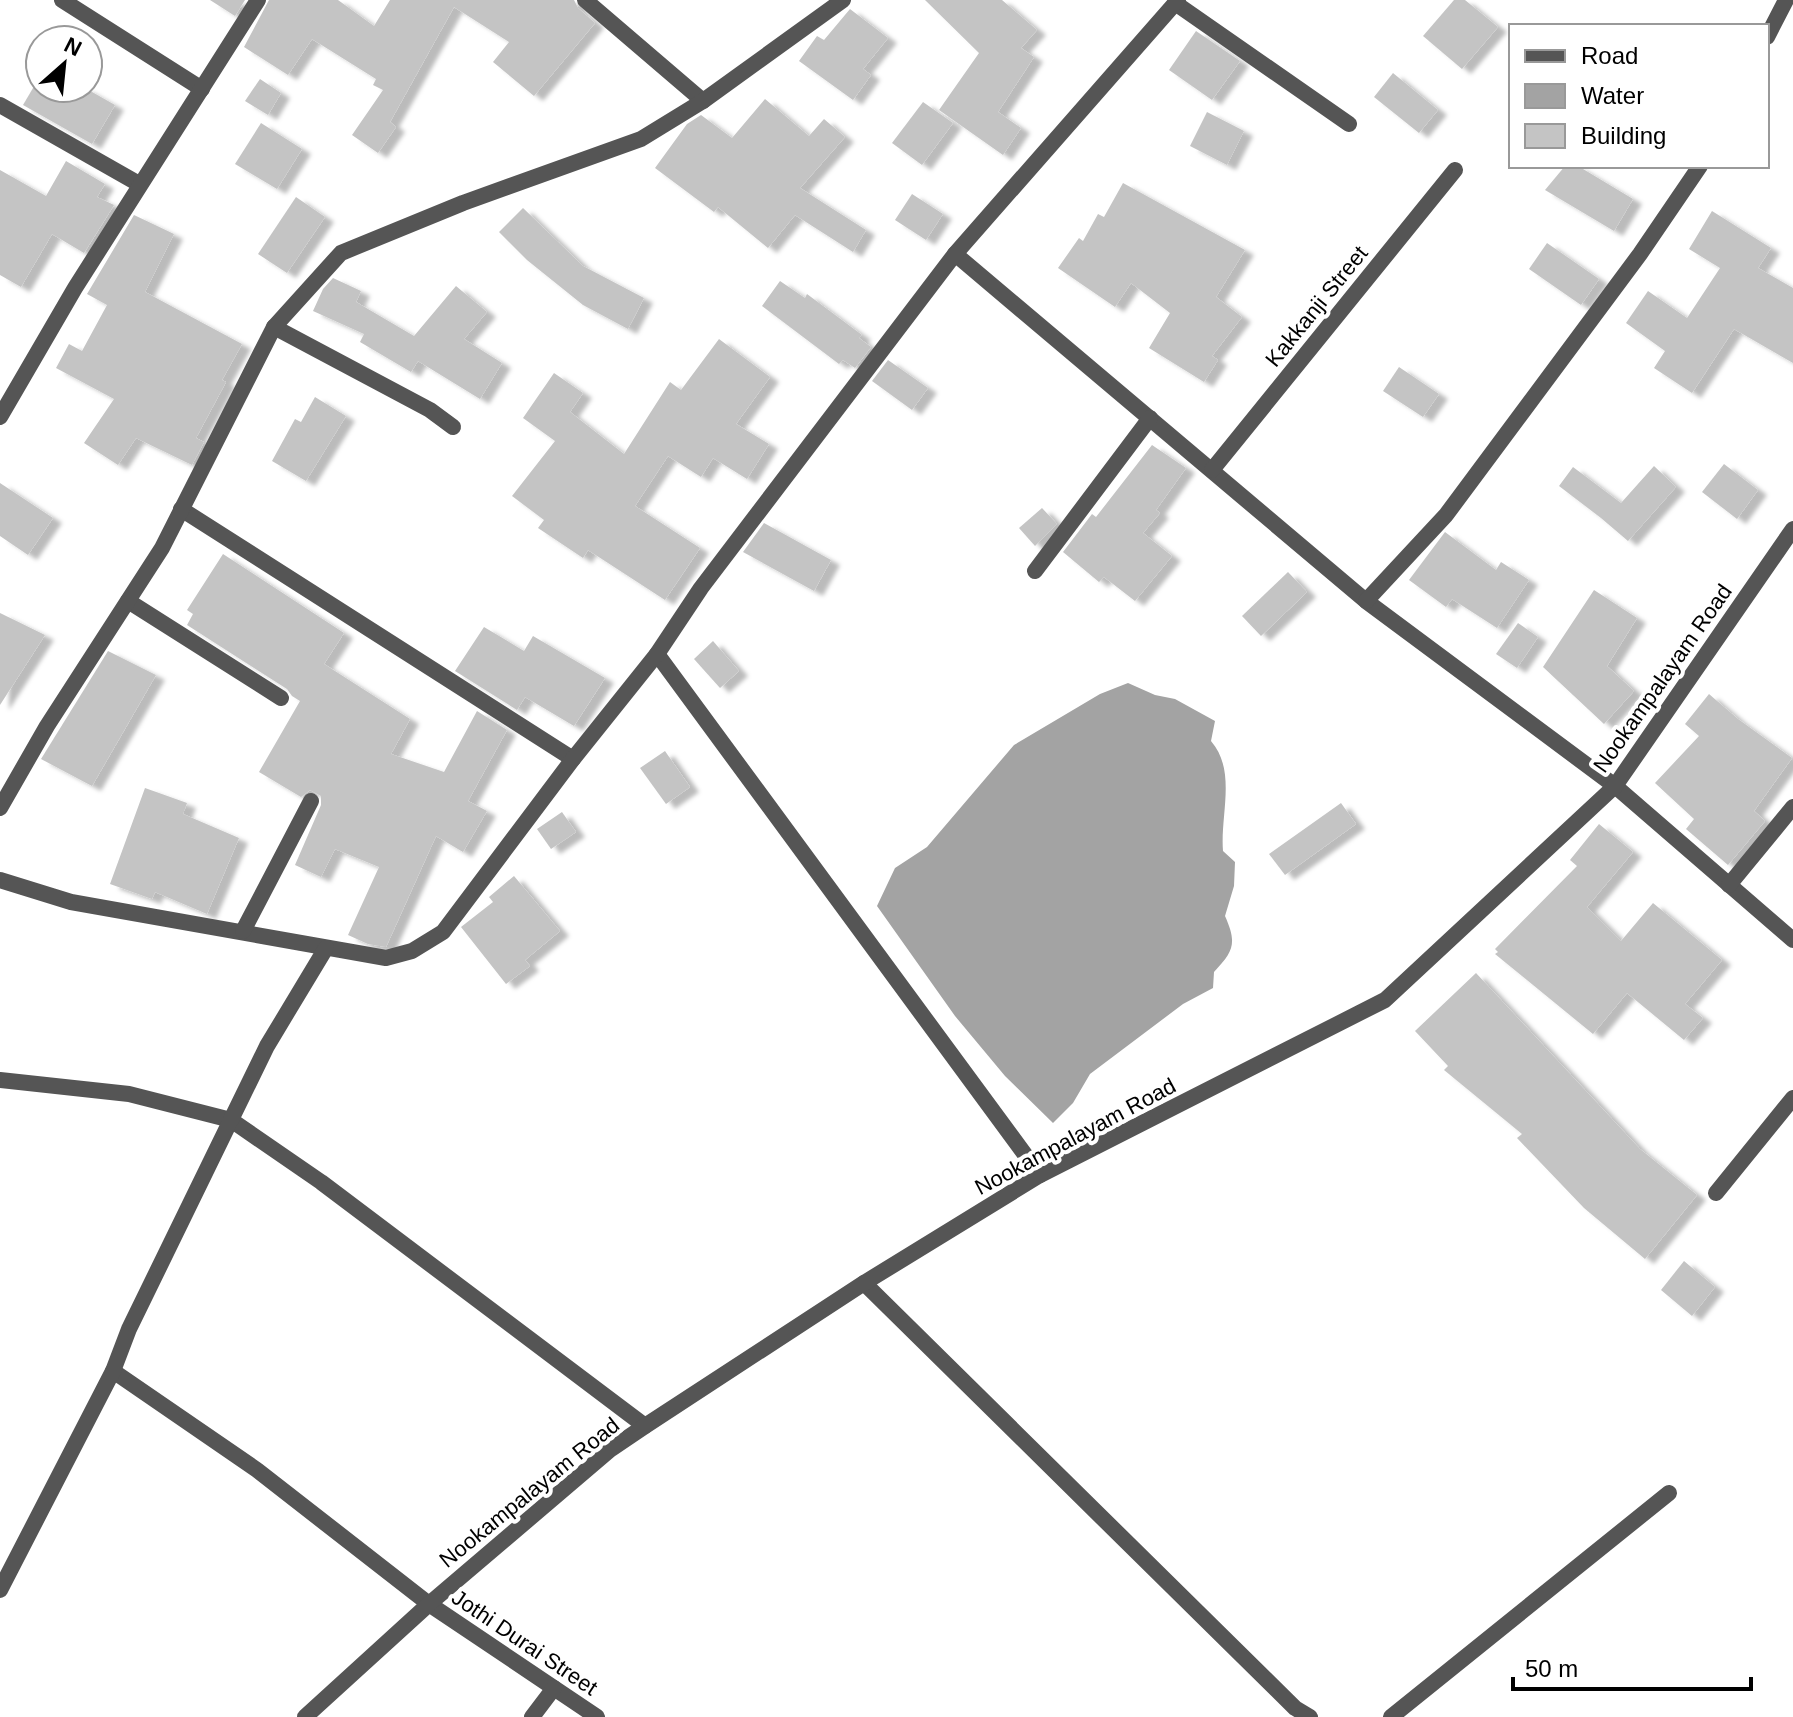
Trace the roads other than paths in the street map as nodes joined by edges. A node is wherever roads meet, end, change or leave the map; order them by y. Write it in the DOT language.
graph roads {
  1 [pos="62,0"];
  2 [pos="258,0"];
  3 [pos="585,0"];
  4 [pos="843,0"];
  5 [pos="1786,0"];
  6 [pos="1177,2"];
  7 [pos="1769,33"];
  8 [pos="202,89"];
  9 [pos="703,101"];
  10 [pos="0,105"];
  11 [pos="1349,124"];
  12 [pos="1699,168"];
  13 [pos="1455,170"];
  14 [pos="139,184"];
  15 [pos="955,254"];
  16 [pos="274,327"];
  17 [pos="0,417"];
  18 [pos="1150,418"];
  19 [pos="453,427"];
  20 [pos="1212,470"];
  21 [pos="181,509"];
  22 [pos="1793,529"];
  23 [pos="1035,571"];
  24 [pos="128,601"];
  25 [pos="1366,601"];
  26 [pos="657,654"];
  27 [pos="281,698"];
  28 [pos="573,759"];
  29 [pos="1615,786"];
  30 [pos="311,801"];
  31 [pos="1793,807"];
  32 [pos="0,808"];
  33 [pos="0,880"];
  34 [pos="1729,885"];
  35 [pos="243,931"];
  36 [pos="1793,940"];
  37 [pos="326,948"];
  38 [pos="2,1084"];
  39 [pos="1793,1098"];
  40 [pos="231,1120"];
  41 [pos="1040,1175"];
  42 [pos="1716,1193"];
  43 [pos="864,1283"];
  44 [pos="113,1371"];
  45 [pos="645,1426"];
  46 [pos="1669,1493"];
  47 [pos="0,1590"];
  48 [pos="429,1604"];
  49 [pos="554,1688"];
  50 [pos="305,1717"];
  51 [pos="532,1717"];
  52 [pos="597,1717"];
  53 [pos="1310,1717"];
  54 [pos="1391,1717"];
  1 -- 8 [label="street"];
  2 -- 8 [label="street"];
  3 -- 9 [label="street"];
  4 -- 9 [label="street"];
  5 -- 7 [label="street"];
  6 -- 11 [label="street"];
  6 -- 15 [label="street"];
  8 -- 14 [label="street"];
  9 -- 16 [label="street"];
  10 -- 14 [label="street"];
  12 -- 25 [label="street"];
  13 -- 20 [label="street, Kakkanji Street"];
  14 -- 17 [label="street"];
  15 -- 18 [label="street"];
  15 -- 26 [label="street"];
  16 -- 19 [label="street"];
  16 -- 21 [label="street"];
  18 -- 20 [label="street"];
  18 -- 23 [label="street"];
  20 -- 25 [label="street"];
  21 -- 24 [label="street"];
  21 -- 28 [label="street"];
  22 -- 29 [label="street, Nookampalayam Road"];
  24 -- 27 [label="street"];
  24 -- 32 [label="street"];
  25 -- 29 [label="street"];
  26 -- 28 [label="street"];
  26 -- 41 [label="street"];
  28 -- 37 [label="street"];
  29 -- 34 [label="street"];
  29 -- 41 [label="street, Nookampalayam Road"];
  30 -- 35 [label="street"];
  31 -- 34 [label="street"];
  33 -- 35 [label="street"];
  34 -- 36 [label="street"];
  35 -- 37 [label="street"];
  37 -- 40 [label="street"];
  38 -- 40 [label="street"];
  39 -- 42 [label="street"];
  40 -- 44 [label="street"];
  40 -- 45 [label="street"];
  41 -- 43 [label="street, Nookampalayam Road"];
  43 -- 45 [label="street, Nookampalayam Road"];
  43 -- 53 [label="street"];
  44 -- 47 [label="street"];
  44 -- 48 [label="street, Jothi Durai Street"];
  45 -- 48 [label="street, Nookampalayam Road"];
  46 -- 54 [label="street"];
  48 -- 49 [label="street, Jothi Durai Street"];
  48 -- 50 [label="street, Nookampalayam Road"];
  49 -- 51 [label="street"];
  49 -- 52 [label="street, Jothi Durai Street"];
}
